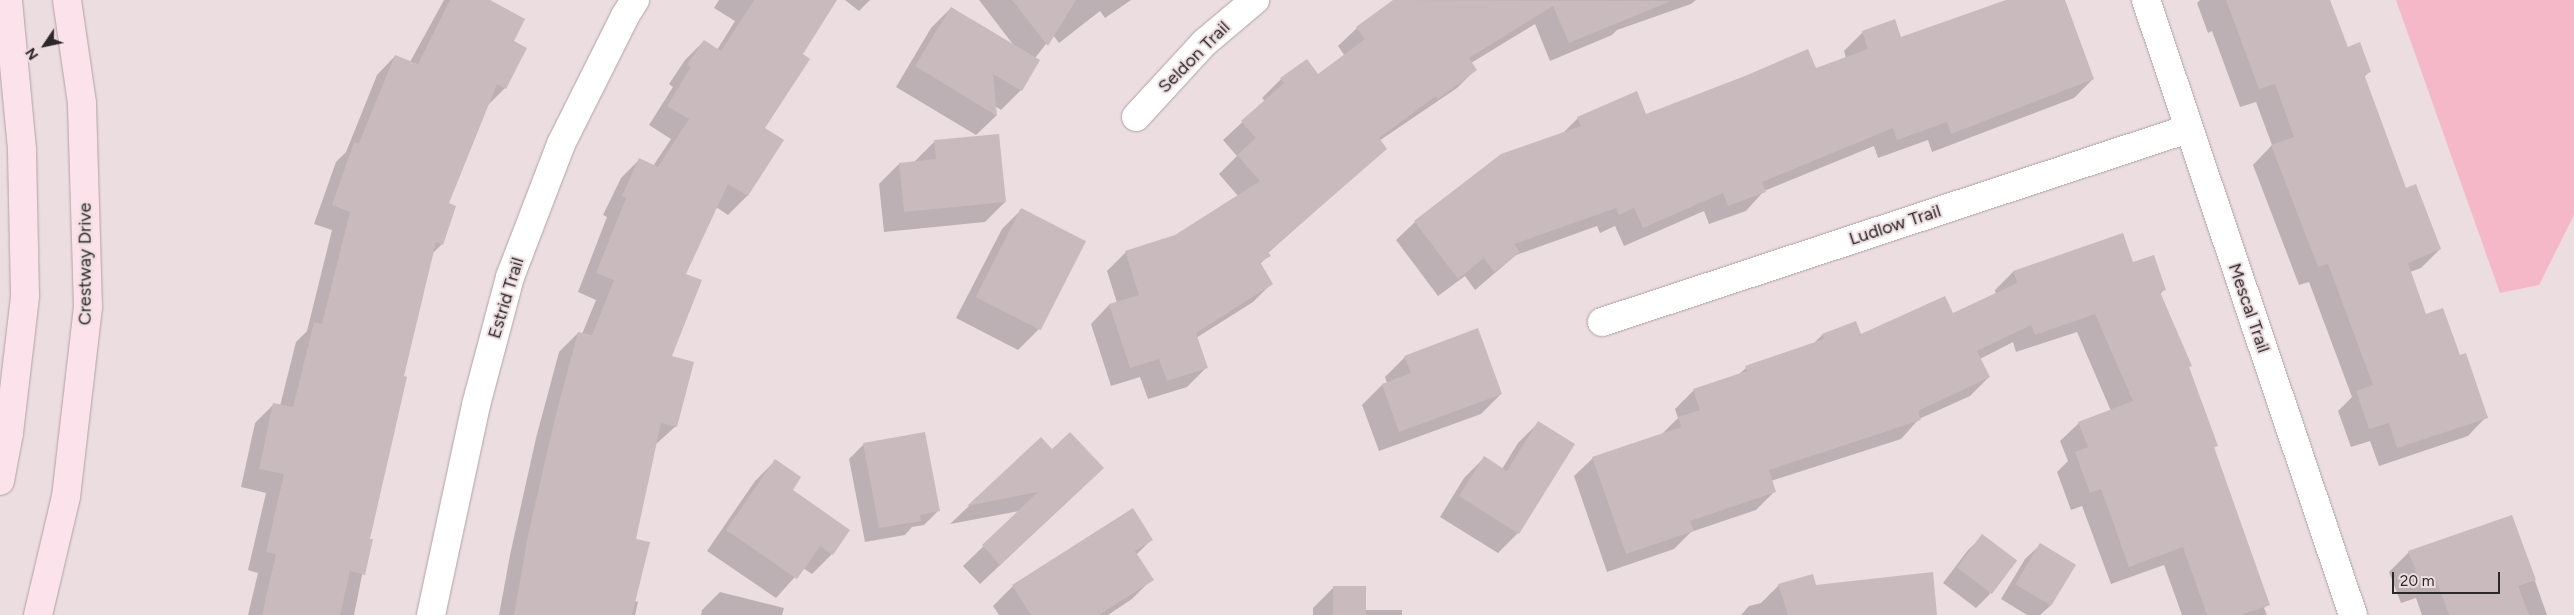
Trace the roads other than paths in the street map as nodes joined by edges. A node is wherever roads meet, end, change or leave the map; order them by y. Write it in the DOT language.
graph roads {
  1 [pos="8,0"];
  2 [pos="67,0"];
  3 [pos="635,0"];
  4 [pos="1255,0"];
  5 [pos="2146,0"];
  6 [pos="1136,116"];
  7 [pos="2188,129"];
  8 [pos="1602,322"];
  9 [pos="0,481"];
  10 [pos="38,615"];
  11 [pos="431,615"];
  12 [pos="2353,615"];
  1 -- 9 [label="street"];
  2 -- 10 [label="street, Crestway Drive"];
  3 -- 11 [label="street, Estrid Trail"];
  4 -- 6 [label="street, Seldon Trail"];
  5 -- 7 [label="street, Mescal Trail"];
  7 -- 8 [label="street, Ludlow Trail"];
  7 -- 12 [label="street, Mescal Trail"];
}
